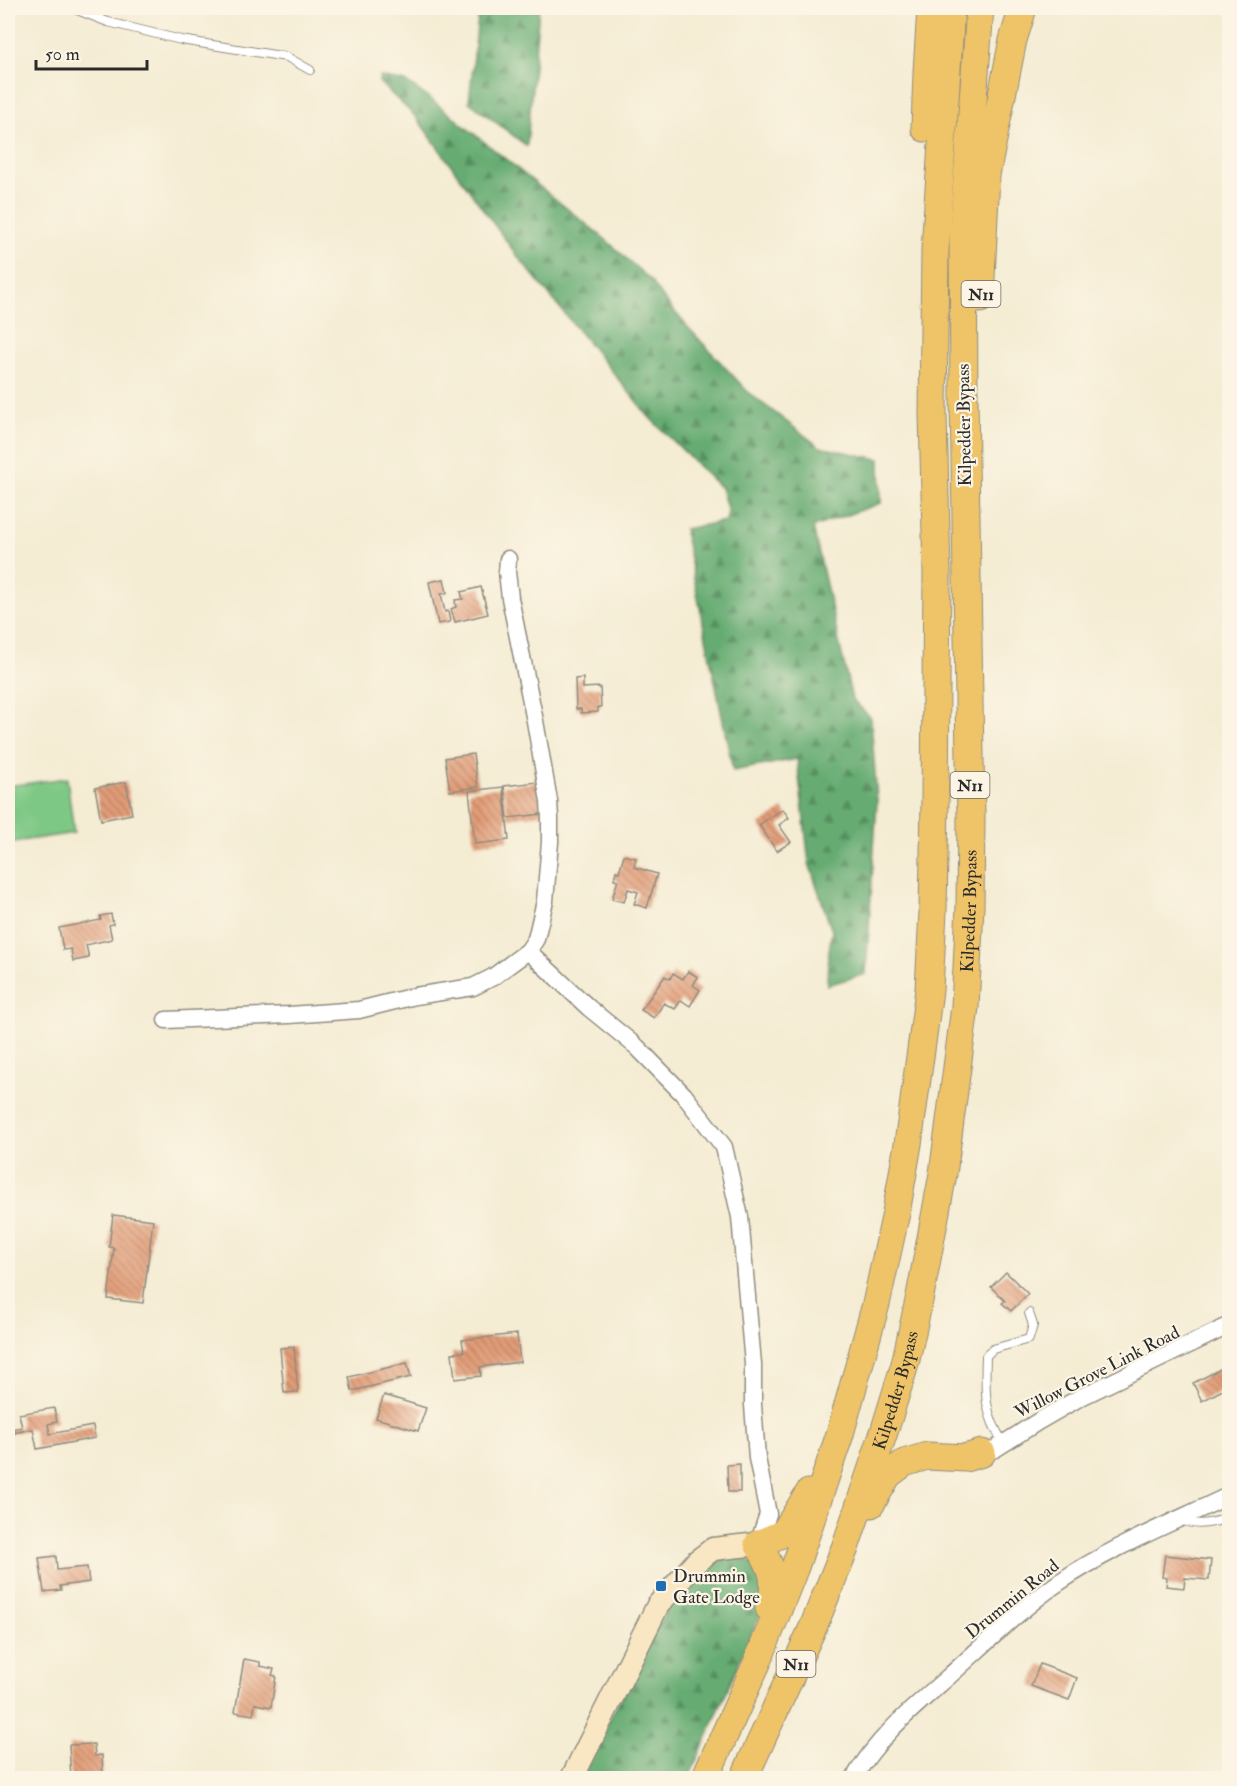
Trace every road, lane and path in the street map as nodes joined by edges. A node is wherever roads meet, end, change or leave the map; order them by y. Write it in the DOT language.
graph roads {
  1 [pos="72,8"];
  2 [pos="931,8"];
  3 [pos="951,8"];
  4 [pos="980,8"];
  5 [pos="1023,8"];
  6 [pos="310,70"];
  7 [pos="933,414"];
  8 [pos="508,559"];
  9 [pos="967,585"];
  10 [pos="528,951"];
  11 [pos="166,1020"];
  12 [pos="1029,1314"];
  13 [pos="1230,1325"];
  14 [pos="840,1434"];
  15 [pos="993,1448"];
  16 [pos="1230,1495"];
  17 [pos="1230,1517"];
  18 [pos="1179,1519"];
  19 [pos="758,1544"];
  20 [pos="845,1548"];
  21 [pos="757,1663"];
  22 [pos="572,1779"];
  23 [pos="705,1779"];
  24 [pos="744,1779"];
  25 [pos="854,1779"];
  1 -- 6 [label="lane"];
  2 -- 7 [label="highway, N11"];
  3 -- 7 [label="highway, Kilpedder Bypass / N11"];
  4 -- 9 [label="highway, Kilpedder Bypass / N11"];
  5 -- 9 [label="highway, N11"];
  7 -- 14 [label="highway, Kilpedder Bypass / N11"];
  8 -- 10 [label="street"];
  9 -- 20 [label="highway, Kilpedder Bypass / N11"];
  10 -- 11 [label="street"];
  10 -- 19 [label="street"];
  12 -- 15 [label="lane"];
  13 -- 15 [label="street, Willow Grove Link Road"];
  14 -- 19 [label="highway, N11"];
  14 -- 21 [label="highway, Kilpedder Bypass / N11"];
  15 -- 20 [label="highway, N11"];
  16 -- 18 [label="street, Drummin Road"];
  17 -- 18 [label="lane"];
  18 -- 25 [label="street, Drummin Road"];
  19 -- 21 [label="highway, N11"];
  19 -- 22 [label="main road"];
  20 -- 24 [label="highway, Kilpedder Bypass / N11"];
  21 -- 23 [label="highway, Kilpedder Bypass / N11"];
}
